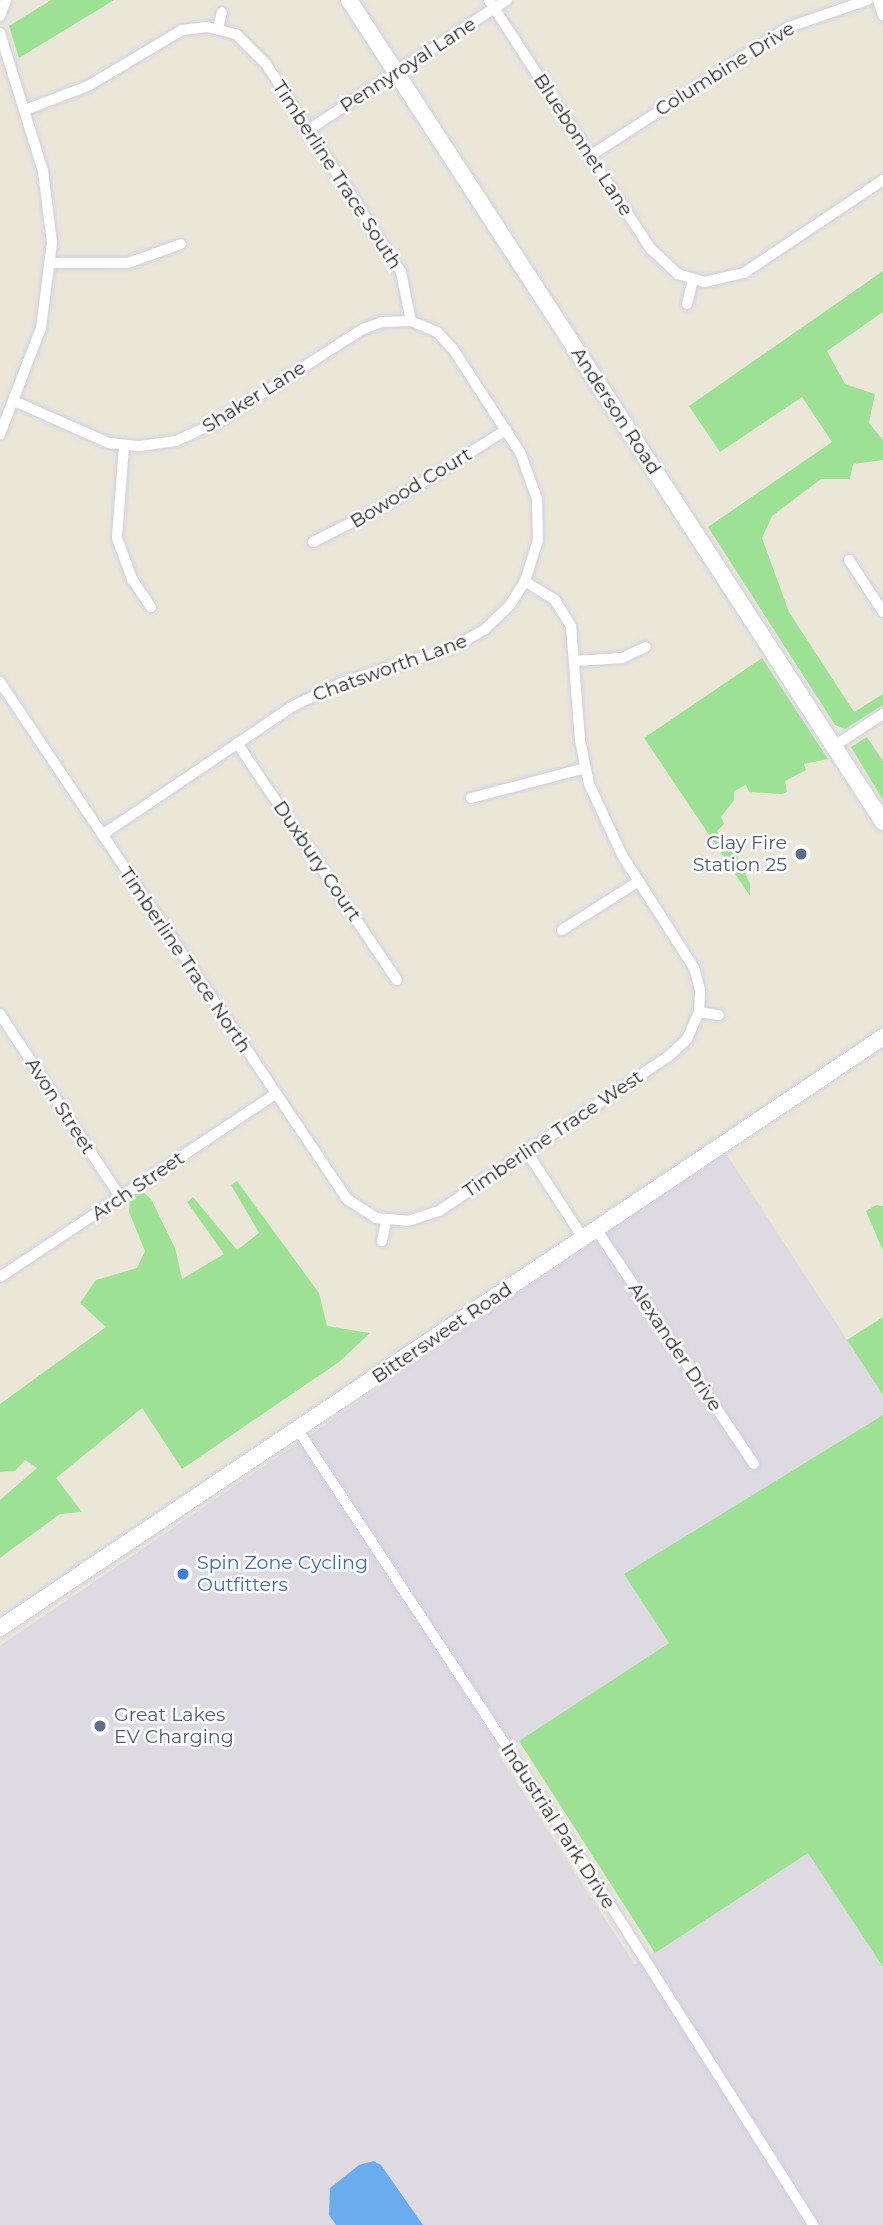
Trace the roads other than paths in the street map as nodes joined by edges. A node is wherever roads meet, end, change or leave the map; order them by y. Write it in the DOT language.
graph roads {
  1 [pos="6,0"];
  2 [pos="349,0"];
  3 [pos="507,0"];
  4 [pos="868,0"];
  5 [pos="878,0"];
  6 [pos="492,4"];
  7 [pos="222,12"];
  8 [pos="883,15"];
  9 [pos="0,16"];
  10 [pos="212,27"];
  11 [pos="0,33"];
  12 [pos="396,73"];
  13 [pos="25,110"];
  14 [pos="308,131"];
  15 [pos="590,156"];
  16 [pos="883,180"];
  17 [pos="181,244"];
  18 [pos="51,263"];
  19 [pos="691,279"];
  20 [pos="687,304"];
  21 [pos="411,321"];
  22 [pos="14,401"];
  23 [pos="506,430"];
  24 [pos="0,434"];
  25 [pos="124,446"];
  26 [pos="313,541"];
  27 [pos="849,560"];
  28 [pos="525,581"];
  29 [pos="151,607"];
  30 [pos="883,612"];
  31 [pos="646,647"];
  32 [pos="575,661"];
  33 [pos="0,682"];
  34 [pos="883,714"];
  35 [pos="237,743"];
  36 [pos="834,746"];
  37 [pos="585,768"];
  38 [pos="471,798"];
  39 [pos="883,822"];
  40 [pos="102,835"];
  41 [pos="639,881"];
  42 [pos="562,930"];
  43 [pos="397,979"];
  44 [pos="699,1013"];
  45 [pos="0,1014"];
  46 [pos="719,1015"];
  47 [pos="883,1037"];
  48 [pos="275,1094"];
  49 [pos="527,1153"];
  50 [pos="121,1198"];
  51 [pos="386,1220"];
  52 [pos="590,1234"];
  53 [pos="382,1241"];
  54 [pos="0,1277"];
  55 [pos="298,1430"];
  56 [pos="754,1464"];
  57 [pos="0,1628"];
  58 [pos="813,2225"];
  1 -- 9 [label="street"];
  2 -- 12 [label="street, Anderson Road"];
  3 -- 6 [label="street, Pennyroyal Lane"];
  4 -- 15 [label="street, Columbine Drive"];
  5 -- 8 [label="street"];
  6 -- 12 [label="street, Pennyroyal Lane"];
  6 -- 15 [label="street, Bluebonnet Lane"];
  7 -- 10 [label="street"];
  10 -- 13 [label="street"];
  10 -- 14 [label="street, Timberline Trace South"];
  11 -- 13 [label="street"];
  12 -- 14 [label="street, Pennyroyal Lane"];
  12 -- 36 [label="street, Anderson Road"];
  13 -- 18 [label="street"];
  14 -- 21 [label="street, Timberline Trace South"];
  15 -- 19 [label="street, Bluebonnet Lane"];
  16 -- 19 [label="street"];
  17 -- 18 [label="street"];
  18 -- 22 [label="street"];
  19 -- 20 [label="street"];
  21 -- 23 [label="street"];
  21 -- 25 [label="street, Shaker Lane"];
  22 -- 24 [label="street"];
  22 -- 25 [label="street, Shaker Lane"];
  23 -- 26 [label="street, Bowood Court"];
  23 -- 28 [label="street"];
  25 -- 29 [label="street"];
  27 -- 30 [label="street"];
  28 -- 32 [label="street"];
  28 -- 35 [label="street, Chatsworth Lane"];
  31 -- 32 [label="street"];
  32 -- 37 [label="street"];
  33 -- 40 [label="street, Timberline Trace North"];
  34 -- 36 [label="street"];
  35 -- 40 [label="street, Chatsworth Lane"];
  35 -- 43 [label="street, Duxbury Court"];
  36 -- 39 [label="street, Anderson Road"];
  37 -- 38 [label="street"];
  37 -- 41 [label="street"];
  40 -- 48 [label="street, Timberline Trace North"];
  41 -- 42 [label="street"];
  41 -- 44 [label="street"];
  44 -- 46 [label="street"];
  44 -- 49 [label="street, Timberline Trace West"];
  45 -- 50 [label="street, Avon Street"];
  47 -- 52 [label="street, Bittersweet Road"];
  48 -- 50 [label="street, Arch Street"];
  48 -- 51 [label="street, Timberline Trace North"];
  49 -- 51 [label="street, Timberline Trace West"];
  49 -- 52 [label="street, Alexander Drive"];
  50 -- 54 [label="street, Arch Street"];
  51 -- 53 [label="street"];
  52 -- 55 [label="street, Bittersweet Road"];
  52 -- 56 [label="street, Alexander Drive"];
  55 -- 57 [label="street, Bittersweet Road"];
  55 -- 58 [label="street, Industrial Park Drive"];
}
